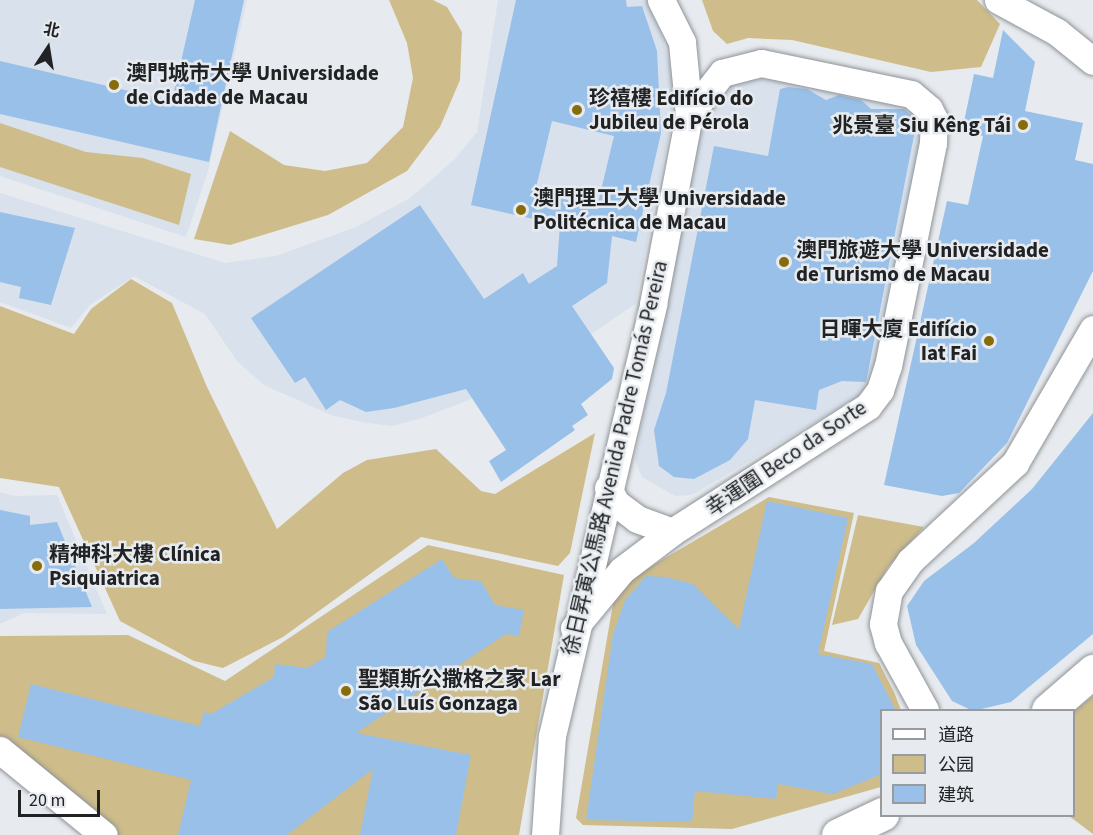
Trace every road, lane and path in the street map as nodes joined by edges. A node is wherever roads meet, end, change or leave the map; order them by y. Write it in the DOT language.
graph roads {
  1 [pos="661,0"];
  2 [pos="998,0"];
  3 [pos="1093,61"];
  4 [pos="689,115"];
  5 [pos="1093,329"];
  6 [pos="608,488"];
  7 [pos="672,532"];
  8 [pos="574,628"];
  9 [pos="1093,671"];
  10 [pos="924,709"];
  11 [pos="1050,709"];
  12 [pos="0,750"];
  13 [pos="880,815"];
  14 [pos="553,828"];
  15 [pos="104,835"];
  16 [pos="838,835"];
  1 -- 4 [label="street, 徐日昇寅公馬路 Avenida Padre Tomás Pereira"];
  2 -- 3 [label="street"];
  4 -- 6 [label="street, 徐日昇寅公馬路 Avenida Padre Tomás Pereira"];
  4 -- 7 [label="street, 幸運圍 Beco da Sorte"];
  5 -- 10 [label="street"];
  6 -- 7 [label="street"];
  6 -- 8 [label="street, 徐日昇寅公馬路 Avenida Padre Tomás Pereira"];
  7 -- 8 [label="street, 幸運圍 Beco da Sorte"];
  8 -- 14 [label="street, 徐日昇寅公馬路 Avenida Padre Tomás Pereira"];
  9 -- 11 [label="street"];
  12 -- 15 [label="street"];
  13 -- 16 [label="street"];
}
